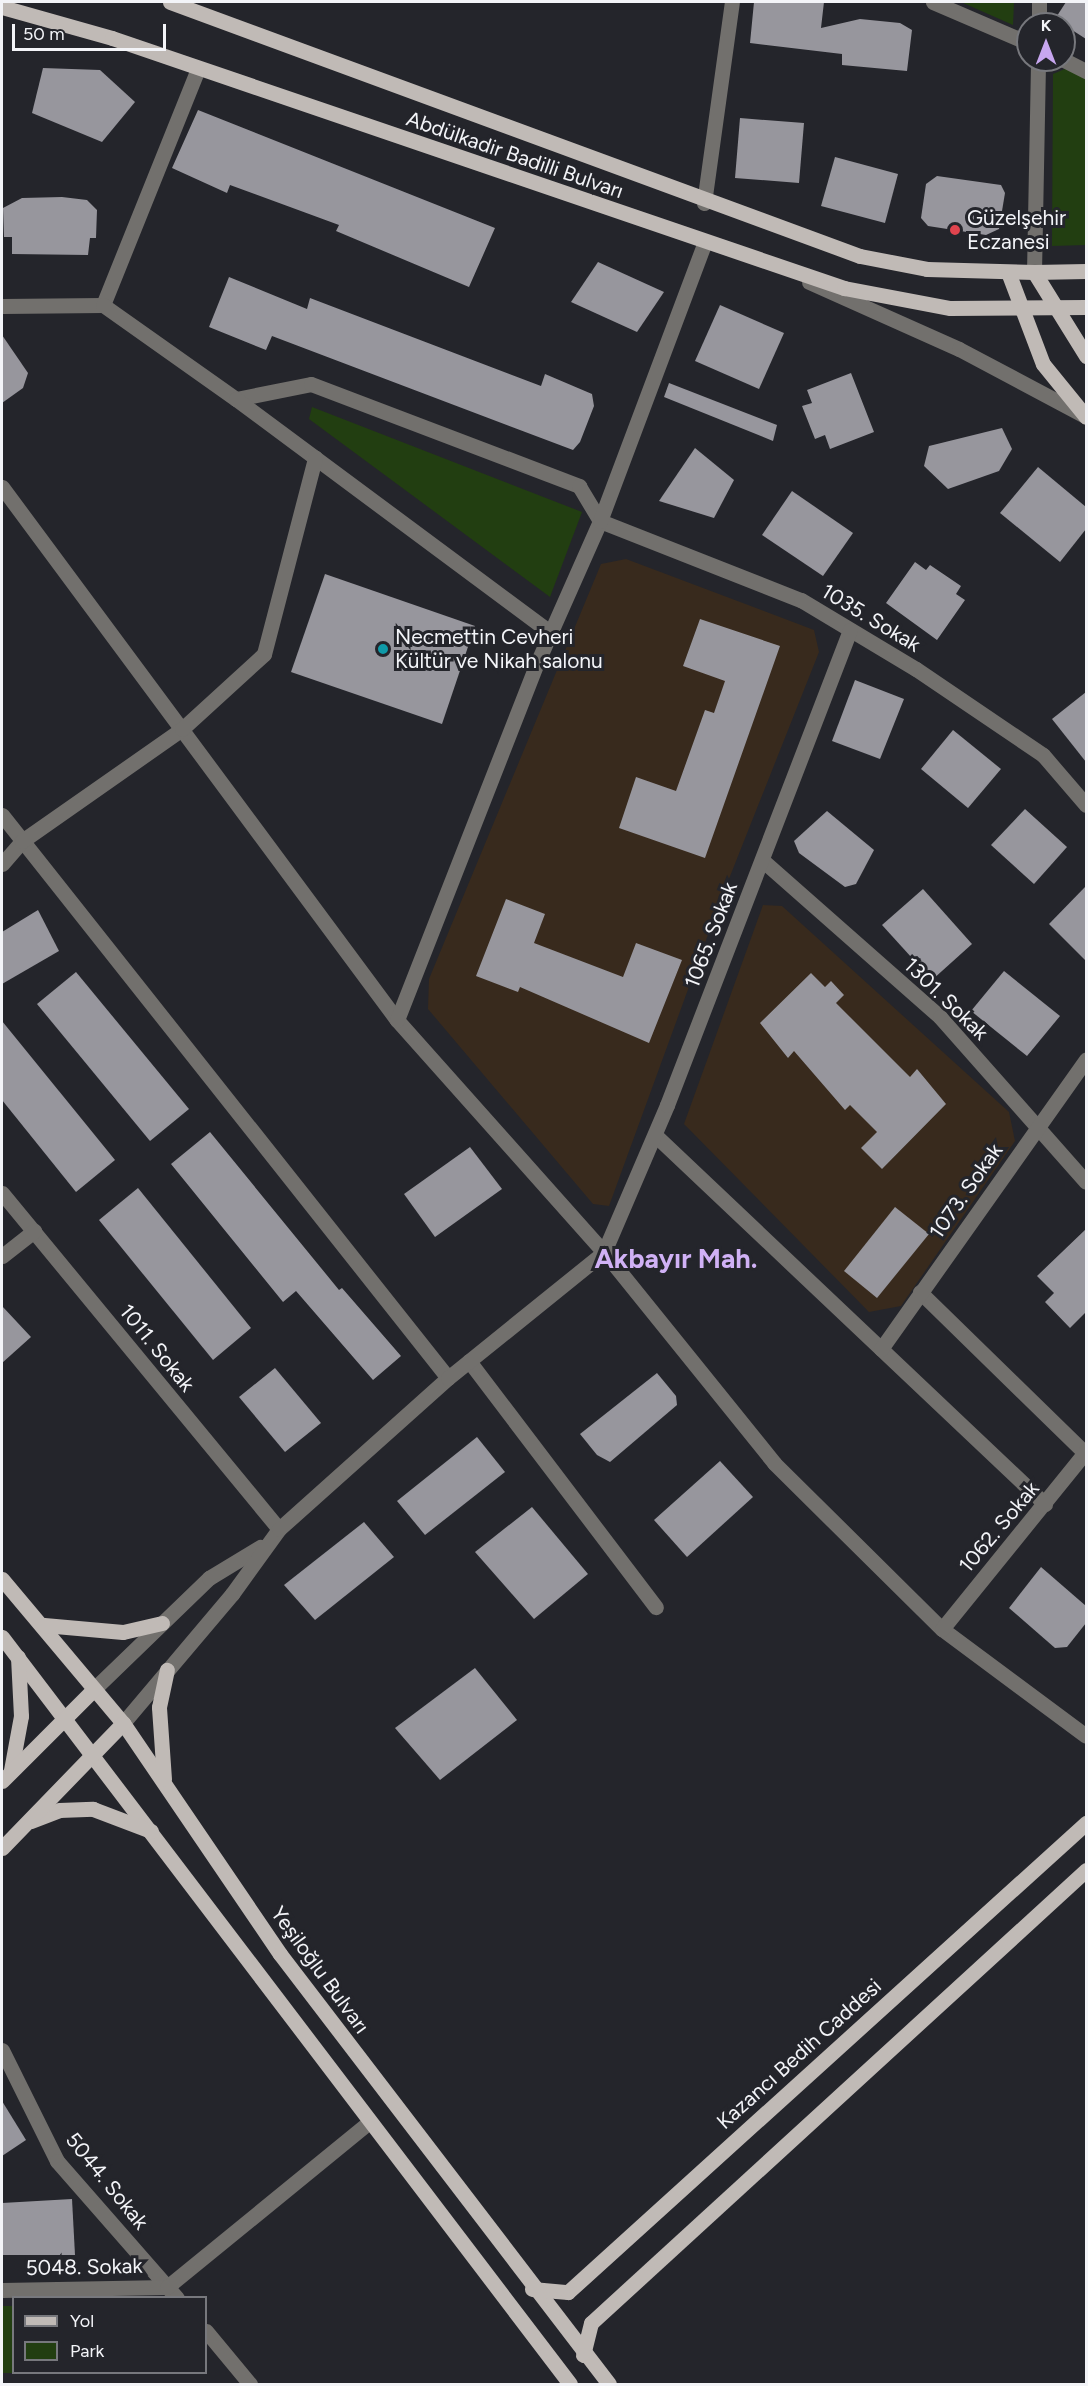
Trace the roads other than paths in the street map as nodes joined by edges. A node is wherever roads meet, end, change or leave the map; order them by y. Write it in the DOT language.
graph roads {
  1 [pos="170,2"];
  2 [pos="732,2"];
  3 [pos="933,2"];
  4 [pos="2,7"];
  5 [pos="1016,38"];
  6 [pos="198,69"];
  7 [pos="1038,72"];
  8 [pos="704,202"];
  9 [pos="705,242"];
  10 [pos="759,260"];
  11 [pos="1086,271"];
  12 [pos="1008,272"];
  13 [pos="1034,272"];
  14 [pos="103,305"];
  15 [pos="2,306"];
  16 [pos="1086,307"];
  17 [pos="1054,308"];
  18 [pos="1022,312"];
  19 [pos="1086,356"];
  20 [pos="236,399"];
  21 [pos="1086,417"];
  22 [pos="315,458"];
  23 [pos="2,487"];
  24 [pos="600,521"];
  25 [pos="850,630"];
  26 [pos="550,632"];
  27 [pos="182,729"];
  28 [pos="1086,805"];
  29 [pos="2,815"];
  30 [pos="22,841"];
  31 [pos="762,860"];
  32 [pos="2,864"];
  33 [pos="397,1020"];
  34 [pos="1086,1059"];
  35 [pos="1037,1127"];
  36 [pos="654,1135"];
  37 [pos="1086,1182"];
  38 [pos="2,1193"];
  39 [pos="34,1231"];
  40 [pos="604,1252"];
  41 [pos="2,1256"];
  42 [pos="920,1292"];
  43 [pos="881,1348"];
  44 [pos="469,1361"];
  45 [pos="448,1378"];
  46 [pos="1086,1452"];
  47 [pos="1045,1504"];
  48 [pos="279,1529"];
  49 [pos="265,1545"];
  50 [pos="2,1579"];
  51 [pos="656,1607"];
  52 [pos="162,1623"];
  53 [pos="44,1625"];
  54 [pos="942,1629"];
  55 [pos="2,1637"];
  56 [pos="18,1657"];
  57 [pos="167,1670"];
  58 [pos="94,1689"];
  59 [pos="64,1717"];
  60 [pos="123,1723"];
  61 [pos="1086,1736"];
  62 [pos="92,1752"];
  63 [pos="6,1776"];
  64 [pos="164,1779"];
  65 [pos="25,1823"];
  66 [pos="1086,1823"];
  67 [pos="152,1832"];
  68 [pos="2,1848"];
  69 [pos="1086,1870"];
  70 [pos="2,2050"];
  71 [pos="368,2123"];
  72 [pos="532,2289"];
  73 [pos="2,2290"];
  74 [pos="172,2292"];
  75 [pos="207,2332"];
  76 [pos="584,2355"];
  77 [pos="250,2385"];
  78 [pos="570,2385"];
  79 [pos="609,2385"];
  1 -- 8 [label="main road, Abdülkadir Badilli Bulvarı"];
  2 -- 8 [label="street"];
  3 -- 5 [label="street"];
  4 -- 6 [label="main road, Abdülkadir Badilli Bulvarı"];
  6 -- 9 [label="main road, Abdülkadir Badilli Bulvarı"];
  6 -- 14 [label="street"];
  7 -- 13 [label="street"];
  8 -- 12 [label="main road, Abdülkadir Badilli Bulvarı"];
  9 -- 10 [label="main road, Abdülkadir Badilli Bulvarı"];
  9 -- 24 [label="street"];
  10 -- 18 [label="main road, Abdülkadir Badilli Bulvarı"];
  10 -- 21 [label="street"];
  11 -- 13 [label="main road, Abdülkadir Badilli Bulvarı"];
  12 -- 13 [label="main road, Abdülkadir Badilli Bulvarı"];
  12 -- 18 [label="main road"];
  13 -- 17 [label="main road"];
  14 -- 15 [label="street"];
  14 -- 20 [label="street"];
  16 -- 17 [label="main road, Abdülkadir Badilli Bulvarı"];
  17 -- 18 [label="main road, Abdülkadir Badilli Bulvarı"];
  17 -- 19 [label="main road"];
  18 -- 21 [label="main road"];
  20 -- 22 [label="street"];
  20 -- 24 [label="street"];
  22 -- 26 [label="street"];
  22 -- 27 [label="street"];
  23 -- 27 [label="street"];
  24 -- 25 [label="street, 1035. Sokak"];
  24 -- 26 [label="street"];
  25 -- 28 [label="street, 1035. Sokak"];
  25 -- 31 [label="street, 1065. Sokak"];
  26 -- 33 [label="street"];
  27 -- 30 [label="street"];
  27 -- 33 [label="street"];
  29 -- 30 [label="street"];
  30 -- 32 [label="street"];
  30 -- 45 [label="street"];
  31 -- 35 [label="street, 1301. Sokak"];
  31 -- 36 [label="street, 1065. Sokak"];
  33 -- 40 [label="street"];
  34 -- 35 [label="street, 1073. Sokak"];
  35 -- 37 [label="street, 1301. Sokak"];
  35 -- 42 [label="street, 1073. Sokak"];
  36 -- 40 [label="street, 1065. Sokak"];
  36 -- 43 [label="street"];
  38 -- 39 [label="street, 1011. Sokak"];
  39 -- 41 [label="street"];
  39 -- 48 [label="street, 1011. Sokak"];
  40 -- 44 [label="street"];
  40 -- 54 [label="street"];
  42 -- 43 [label="street, 1073. Sokak"];
  42 -- 46 [label="street"];
  43 -- 47 [label="street"];
  44 -- 45 [label="street"];
  44 -- 51 [label="street"];
  45 -- 48 [label="street"];
  46 -- 47 [label="street, 1062. Sokak"];
  47 -- 54 [label="street, 1062. Sokak"];
  48 -- 49 [label="street"];
  49 -- 52 [label="street"];
  49 -- 57 [label="street"];
  50 -- 53 [label="main road, Yeşiloğlu Bulvarı"];
  52 -- 53 [label="main road"];
  52 -- 58 [label="street"];
  53 -- 58 [label="main road, Yeşiloğlu Bulvarı"];
  54 -- 61 [label="street"];
  55 -- 56 [label="main road"];
  56 -- 59 [label="main road"];
  56 -- 63 [label="main road"];
  57 -- 60 [label="street"];
  57 -- 64 [label="main road"];
  58 -- 59 [label="main road"];
  58 -- 60 [label="main road, Yeşiloğlu Bulvarı"];
  59 -- 62 [label="main road"];
  59 -- 63 [label="main road"];
  60 -- 62 [label="main road"];
  60 -- 64 [label="main road, Yeşiloğlu Bulvarı"];
  62 -- 65 [label="main road"];
  62 -- 67 [label="main road"];
  64 -- 72 [label="main road, Yeşiloğlu Bulvarı"];
  65 -- 67 [label="main road"];
  65 -- 68 [label="main road"];
  66 -- 72 [label="main road, Kazancı Bedih Caddesi"];
  67 -- 71 [label="main road"];
  69 -- 76 [label="main road"];
  70 -- 74 [label="street, 5044. Sokak"];
  71 -- 74 [label="street"];
  71 -- 78 [label="main road"];
  72 -- 76 [label="main road, Yeşiloğlu Bulvarı"];
  73 -- 74 [label="street, 5048. Sokak"];
  75 -- 77 [label="street"];
  76 -- 79 [label="main road, Yeşiloğlu Bulvarı"];
}
